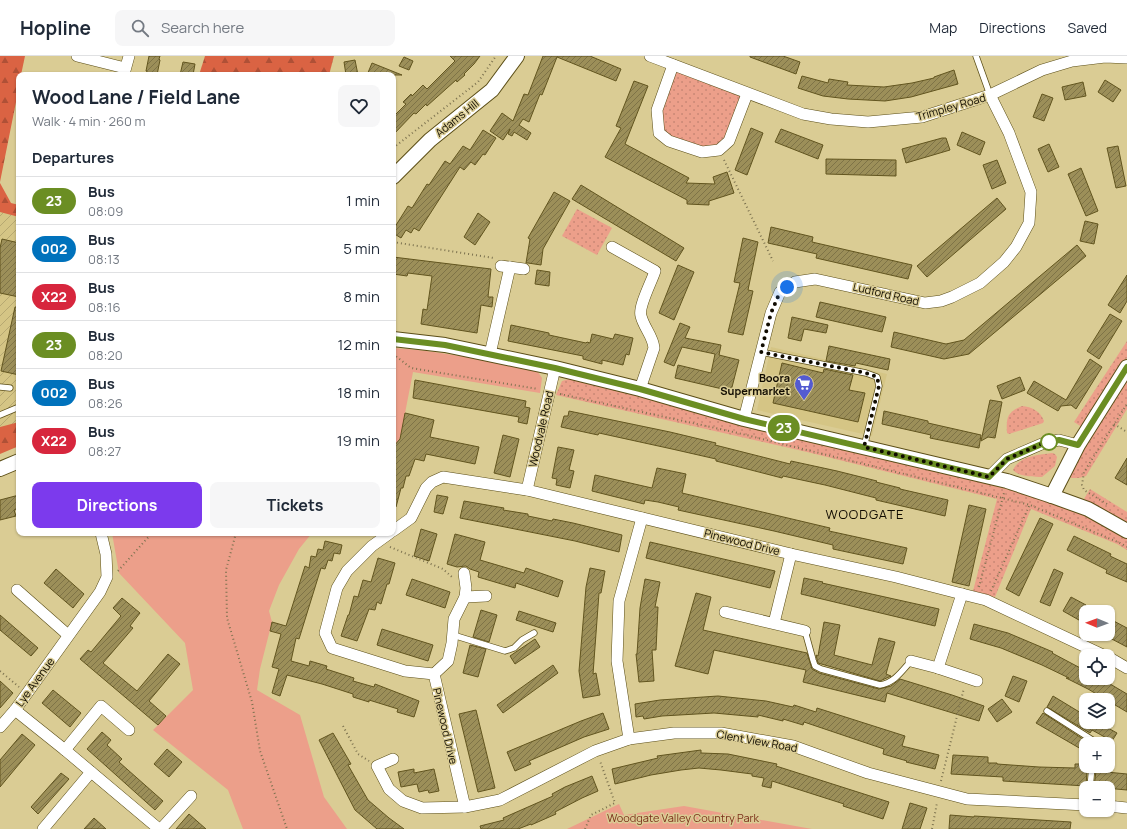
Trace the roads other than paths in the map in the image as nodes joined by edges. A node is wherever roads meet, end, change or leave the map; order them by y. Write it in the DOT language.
graph roads {
  1 [pos="77,56"];
  2 [pos="129,56"];
  3 [pos="518,56"];
  4 [pos="650,56"];
  5 [pos="976,56"];
  6 [pos="1127,58"];
  7 [pos="673,65"];
  8 [pos="125,72"];
  9 [pos="747,94"];
  10 [pos="990,95"];
  11 [pos="396,174"];
  12 [pos="612,247"];
  13 [pos="524,268"];
  14 [pos="396,340"];
  15 [pos="761,352"];
  16 [pos="490,354"];
  17 [pos="555,368"];
  18 [pos="1127,368"];
  19 [pos="0,387"];
  20 [pos="10,388"];
  21 [pos="640,389"];
  22 [pos="16,408"];
  23 [pos="0,415"];
  24 [pos="744,419"];
  25 [pos="1078,445"];
  26 [pos="864,447"];
  27 [pos="16,462"];
  28 [pos="0,469"];
  29 [pos="989,477"];
  30 [pos="527,490"];
  31 [pos="1052,496"];
  32 [pos="642,518"];
  33 [pos="396,529"];
  34 [pos="1127,531"];
  35 [pos="102,536"];
  36 [pos="386,536"];
  37 [pos="791,554"];
  38 [pos="464,573"];
  39 [pos="17,590"];
  40 [pos="962,594"];
  41 [pos="486,596"];
  42 [pos="465,597"];
  43 [pos="725,612"];
  44 [pos="774,623"];
  45 [pos="805,631"];
  46 [pos="534,633"];
  47 [pos="68,635"];
  48 [pos="453,635"];
  49 [pos="1090,649"];
  50 [pos="911,661"];
  51 [pos="1115,661"];
  52 [pos="938,668"];
  53 [pos="1127,668"];
  54 [pos="434,674"];
  55 [pos="972,679"];
  56 [pos="15,710"];
  57 [pos="1047,711"];
  58 [pos="0,727"];
  59 [pos="128,730"];
  60 [pos="1088,737"];
  61 [pos="629,739"];
  62 [pos="65,750"];
  63 [pos="393,759"];
  64 [pos="91,772"];
  65 [pos="191,796"];
  66 [pos="1079,805"];
  67 [pos="465,807"];
  68 [pos="1115,807"];
  69 [pos="1127,808"];
  70 [pos="44,829"];
  71 [pos="160,829"];
  1 -- 8 [label="street"];
  2 -- 8 [label="street"];
  3 -- 11 [label="street, Adams Hill"];
  4 -- 7 [label="street, Trimpley Road"];
  5 -- 10 [label="lane"];
  6 -- 10 [label="street, Trimpley Road"];
  7 -- 9 [label="street, Trimpley Road"];
  7 -- 9 [label="street"];
  9 -- 10 [label="street, Trimpley Road"];
  10 -- 15 [label="street, Ludford Road"];
  12 -- 21 [label="street"];
  13 -- 16 [label="street"];
  14 -- 16 [label="street"];
  15 -- 24 [label="street, Ludford Road"];
  15 -- 26 [label="lane"];
  16 -- 17 [label="street"];
  17 -- 21 [label="street"];
  17 -- 30 [label="street, Woodvale Road"];
  18 -- 25 [label="street"];
  19 -- 20 [label="lane"];
  21 -- 24 [label="street"];
  22 -- 23 [label="lane"];
  24 -- 26 [label="street"];
  25 -- 29 [label="street"];
  25 -- 31 [label="street"];
  26 -- 29 [label="street"];
  27 -- 28 [label="street"];
  29 -- 31 [label="street"];
  30 -- 32 [label="street, Pinewood Drive"];
  30 -- 33 [label="street, Pinewood Drive"];
  31 -- 34 [label="street"];
  32 -- 37 [label="street, Pinewood Drive"];
  32 -- 61 [label="street"];
  35 -- 47 [label="street, Lye Avenue"];
  36 -- 54 [label="street, Pinewood Drive"];
  37 -- 40 [label="street, Pinewood Drive"];
  37 -- 44 [label="street"];
  38 -- 42 [label="street"];
  39 -- 47 [label="street"];
  40 -- 49 [label="street, Pinewood Drive"];
  40 -- 52 [label="street"];
  41 -- 42 [label="street"];
  42 -- 48 [label="street"];
  43 -- 44 [label="street"];
  44 -- 45 [label="street"];
  45 -- 50 [label="lane"];
  46 -- 48 [label="lane"];
  47 -- 56 [label="street, Lye Avenue"];
  48 -- 54 [label="street"];
  50 -- 52 [label="street"];
  51 -- 53 [label="street"];
  52 -- 55 [label="street"];
  54 -- 67 [label="street, Pinewood Drive"];
  56 -- 58 [label="street, Lye Avenue"];
  56 -- 62 [label="street"];
  57 -- 60 [label="lane"];
  59 -- 62 [label="street"];
  61 -- 66 [label="street, Clent View Road"];
  61 -- 67 [label="street, Clent View Road"];
  62 -- 64 [label="street"];
  63 -- 67 [label="street, Clent View Road"];
  64 -- 70 [label="street"];
  64 -- 71 [label="street"];
  65 -- 71 [label="street"];
  68 -- 69 [label="street"];
}
